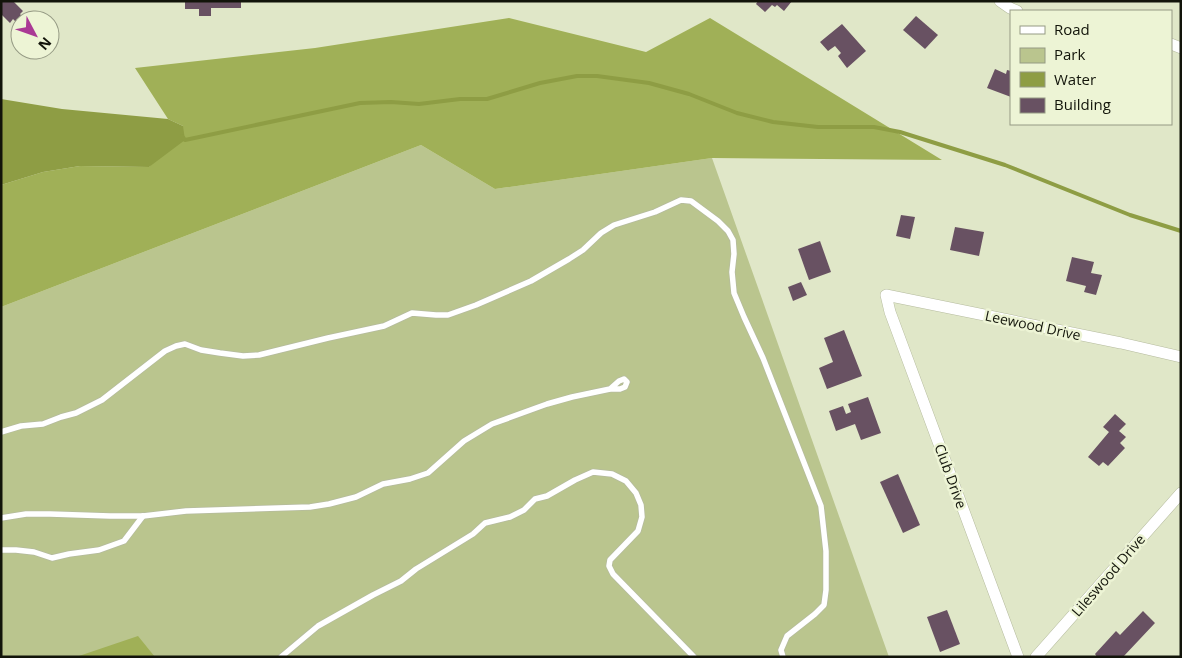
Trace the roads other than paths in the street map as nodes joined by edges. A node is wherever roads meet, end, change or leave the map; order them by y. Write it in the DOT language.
graph roads {
  1 [pos="1000,1"];
  2 [pos="1015,10"];
  3 [pos="886,295"];
  4 [pos="1181,357"];
  5 [pos="610,389"];
  6 [pos="1,432"];
  7 [pos="1181,493"];
  8 [pos="143,516"];
  9 [pos="1,518"];
  10 [pos="1,550"];
  11 [pos="282,657"];
  12 [pos="694,657"];
  13 [pos="783,657"];
  14 [pos="1018,657"];
  15 [pos="1036,657"];
  1 -- 2 [label="street"];
  3 -- 4 [label="street, Leewood Drive"];
  3 -- 14 [label="street, Club Drive"];
  5 -- 8 [label="lane"];
  6 -- 13 [label="lane"];
  7 -- 15 [label="street, Lileswood Drive"];
  8 -- 9 [label="lane"];
  8 -- 10 [label="lane"];
  11 -- 12 [label="lane"];
}
